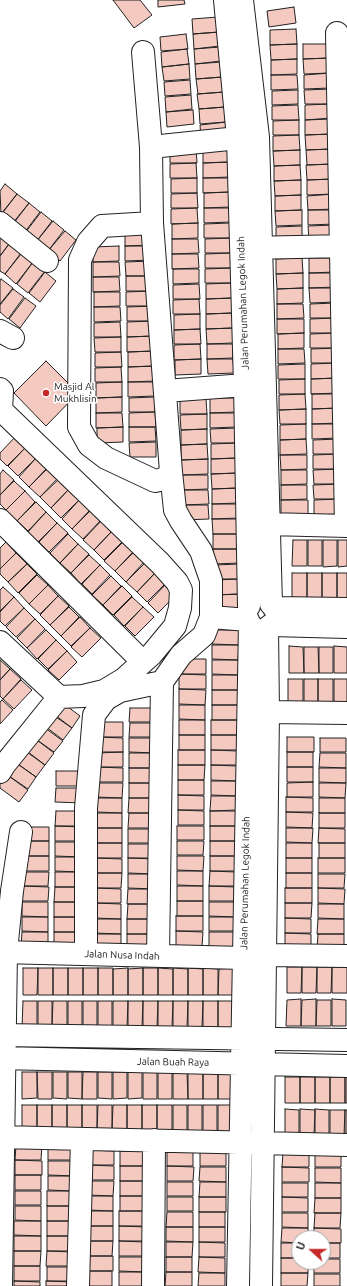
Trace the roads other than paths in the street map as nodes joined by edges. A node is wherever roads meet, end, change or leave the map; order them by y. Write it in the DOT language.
graph roads {
  1 [pos="225,0"];
  2 [pos="242,0"];
  3 [pos="337,33"];
  4 [pos="142,52"];
  5 [pos="238,138"];
  6 [pos="151,147"];
  7 [pos="0,223"];
  8 [pos="152,223"];
  9 [pos="344,246"];
  10 [pos="251,248"];
  11 [pos="47,261"];
  12 [pos="245,385"];
  13 [pos="0,389"];
  14 [pos="165,391"];
  15 [pos="1,411"];
  16 [pos="171,472"];
  17 [pos="0,520"];
  18 [pos="268,524"];
  19 [pos="346,526"];
  20 [pos="347,609"];
  21 [pos="261,616"];
  22 [pos="211,617"];
  23 [pos="347,627"];
  24 [pos="0,642"];
  25 [pos="142,662"];
  26 [pos="162,682"];
  27 [pos="59,697"];
  28 [pos="268,712"];
  29 [pos="347,713"];
  30 [pos="2,765"];
  31 [pos="21,832"];
  32 [pos="3,952"];
  33 [pos="86,954"];
  34 [pos="265,955"];
  35 [pos="158,956"];
  36 [pos="347,956"];
  37 [pos="244,958"];
  38 [pos="2,1035"];
  39 [pos="242,1038"];
  40 [pos="264,1039"];
  41 [pos="347,1040"];
  42 [pos="2,1058"];
  43 [pos="242,1064"];
  44 [pos="264,1064"];
  45 [pos="347,1066"];
  46 [pos="2,1137"];
  47 [pos="82,1139"];
  48 [pos="154,1140"];
  49 [pos="241,1142"];
  50 [pos="263,1143"];
  51 [pos="347,1145"];
  52 [pos="1,1286"];
  53 [pos="78,1286"];
  54 [pos="153,1286"];
  55 [pos="238,1286"];
  56 [pos="261,1286"];
  1 -- 5 [label="street, Jalan Perumahan Legok Indah"];
  2 -- 10 [label="street, Jalan Perumahan Legok Indah"];
  3 -- 9 [label="street"];
  4 -- 6 [label="street"];
  5 -- 6 [label="street"];
  5 -- 10 [label="street, Jalan Perumahan Legok Indah"];
  6 -- 8 [label="street"];
  7 -- 11 [label="street"];
  8 -- 14 [label="street"];
  8 -- 16 [label="street"];
  9 -- 10 [label="street"];
  9 -- 19 [label="street"];
  10 -- 12 [label="street, Jalan Perumahan Legok Indah"];
  10 -- 18 [label="street, Jalan Perumahan Legok Indah"];
  12 -- 14 [label="street"];
  12 -- 21 [label="street, Jalan Perumahan Legok Indah"];
  13 -- 15 [label="street"];
  14 -- 16 [label="street"];
  15 -- 25 [label="street"];
  16 -- 22 [label="street"];
  17 -- 25 [label="street"];
  18 -- 19 [label="street"];
  18 -- 21 [label="street, Jalan Perumahan Legok Indah"];
  20 -- 21 [label="street"];
  21 -- 22 [label="street"];
  21 -- 23 [label="street"];
  21 -- 28 [label="street, Jalan Perumahan Legok Indah"];
  21 -- 37 [label="street, Jalan Perumahan Legok Indah"];
  22 -- 26 [label="street"];
  24 -- 27 [label="street"];
  25 -- 27 [label="street"];
  26 -- 33 [label="street"];
  26 -- 35 [label="street"];
  27 -- 30 [label="street"];
  28 -- 29 [label="street"];
  28 -- 34 [label="street, Jalan Perumahan Legok Indah"];
  31 -- 32 [label="street"];
  32 -- 33 [label="street, Jalan Nusa Indah"];
  32 -- 38 [label="street"];
  33 -- 35 [label="street, Jalan Nusa Indah"];
  34 -- 36 [label="street"];
  34 -- 40 [label="street, Jalan Perumahan Legok Indah"];
  35 -- 37 [label="street, Jalan Nusa Indah"];
  37 -- 39 [label="street, Jalan Perumahan Legok Indah"];
  38 -- 39 [label="street"];
  38 -- 42 [label="street"];
  39 -- 40 [label="street"];
  39 -- 43 [label="street, Jalan Perumahan Legok Indah"];
  40 -- 41 [label="street"];
  40 -- 44 [label="street, Jalan Perumahan Legok Indah"];
  42 -- 43 [label="street, Jalan Buah Raya"];
  42 -- 46 [label="street"];
  43 -- 44 [label="street, Jalan Buah Raya"];
  43 -- 49 [label="street, Jalan Perumahan Legok Indah"];
  44 -- 45 [label="street, Jalan Buah Raya"];
  44 -- 50 [label="street, Jalan Perumahan Legok Indah"];
  46 -- 47 [label="street"];
  46 -- 52 [label="street"];
  47 -- 48 [label="street"];
  47 -- 53 [label="street"];
  48 -- 49 [label="street"];
  48 -- 54 [label="street"];
  49 -- 50 [label="street"];
  49 -- 55 [label="street, Jalan Perumahan Legok Indah"];
  50 -- 51 [label="street"];
  50 -- 56 [label="street, Jalan Perumahan Legok Indah"];
}
